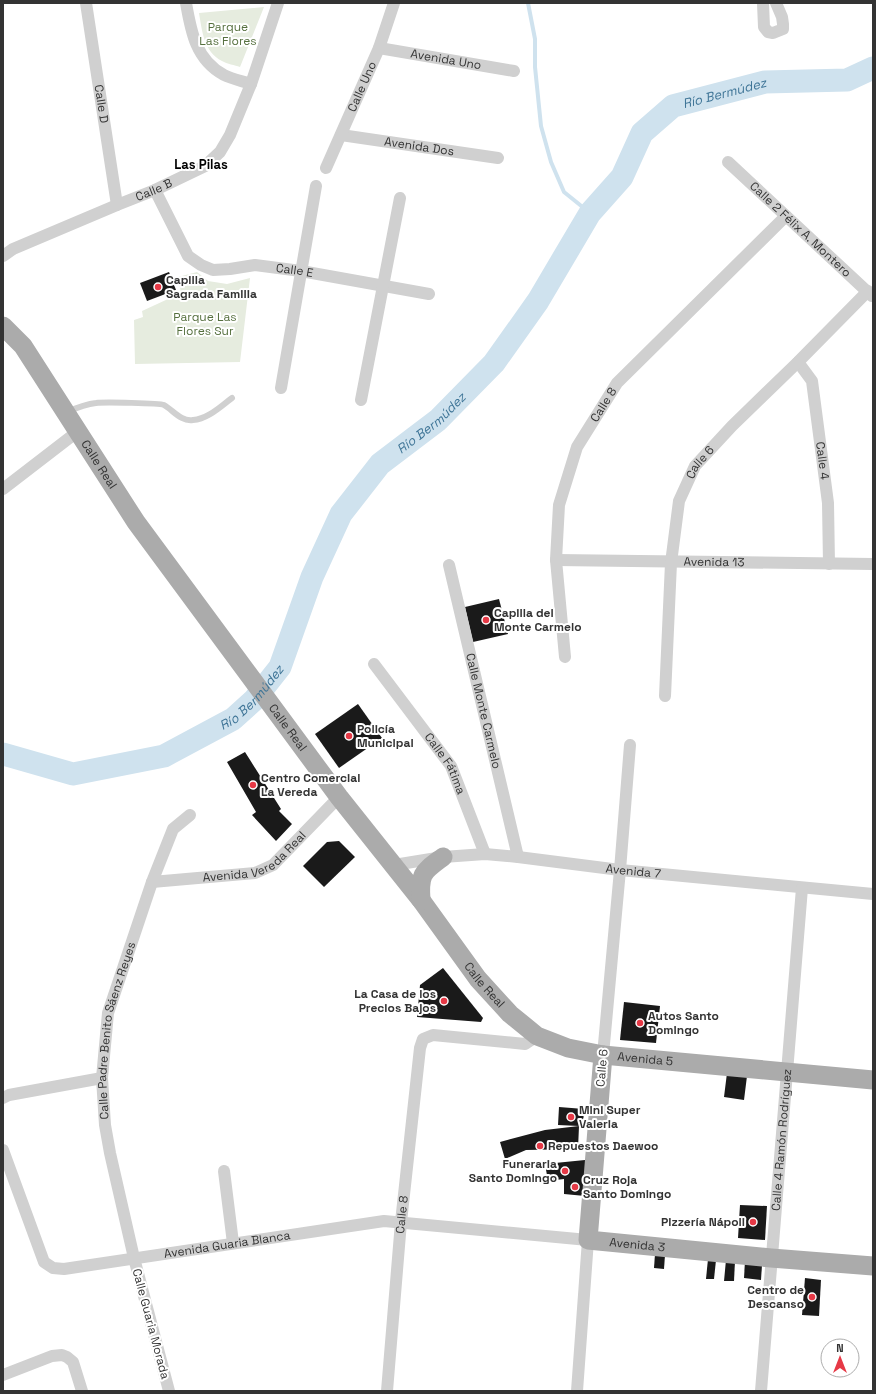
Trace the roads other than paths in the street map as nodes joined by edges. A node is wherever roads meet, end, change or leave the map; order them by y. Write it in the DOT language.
graph roads {
  1 [pos="86,3"];
  2 [pos="186,3"];
  3 [pos="278,3"];
  4 [pos="394,3"];
  5 [pos="763,3"];
  6 [pos="776,3"];
  7 [pos="379,48"];
  8 [pos="514,71"];
  9 [pos="251,84"];
  10 [pos="341,136"];
  11 [pos="498,158"];
  12 [pos="728,162"];
  13 [pos="326,168"];
  14 [pos="316,186"];
  15 [pos="155,190"];
  16 [pos="400,198"];
  17 [pos="117,205"];
  18 [pos="786,216"];
  19 [pos="3,256"];
  20 [pos="301,271"];
  21 [pos="382,286"];
  22 [pos="429,294"];
  23 [pos="870,294"];
  24 [pos="3,326"];
  25 [pos="798,362"];
  26 [pos="281,388"];
  27 [pos="232,398"];
  28 [pos="361,400"];
  29 [pos="66,413"];
  30 [pos="77,432"];
  31 [pos="3,489"];
  32 [pos="556,560"];
  33 [pos="671,562"];
  34 [pos="829,564"];
  35 [pos="873,564"];
  36 [pos="449,565"];
  37 [pos="565,657"];
  38 [pos="374,664"];
  39 [pos="665,696"];
  40 [pos="630,745"];
  41 [pos="339,797"];
  42 [pos="190,815"];
  43 [pos="485,854"];
  44 [pos="443,857"];
  45 [pos="518,857"];
  46 [pos="394,865"];
  47 [pos="620,870"];
  48 [pos="152,882"];
  49 [pos="802,888"];
  50 [pos="873,894"];
  51 [pos="421,900"];
  52 [pos="537,1036"];
  53 [pos="603,1055"];
  54 [pos="787,1072"];
  55 [pos="102,1078"];
  56 [pos="873,1080"];
  57 [pos="3,1098"];
  58 [pos="3,1150"];
  59 [pos="224,1171"];
  60 [pos="401,1222"];
  61 [pos="588,1240"];
  62 [pos="233,1243"];
  63 [pos="134,1258"];
  64 [pos="771,1258"];
  65 [pos="873,1266"];
  66 [pos="3,1375"];
  67 [pos="82,1391"];
  68 [pos="169,1391"];
  69 [pos="387,1391"];
  70 [pos="577,1391"];
  71 [pos="761,1391"];
  1 -- 17 [label="street, Calle D"];
  2 -- 9 [label="street"];
  3 -- 9 [label="street, Calle B"];
  4 -- 7 [label="street, Calle Uno"];
  5 -- 6 [label="street"];
  7 -- 8 [label="street, Avenida Uno"];
  7 -- 10 [label="street, Calle Uno"];
  9 -- 15 [label="street, Calle B"];
  10 -- 11 [label="street, Avenida Dos"];
  10 -- 13 [label="street, Calle Uno"];
  12 -- 18 [label="street, Calle 2 Félix A. Montero"];
  14 -- 20 [label="street"];
  15 -- 17 [label="street, Calle B"];
  15 -- 20 [label="street, Calle E"];
  16 -- 21 [label="street"];
  17 -- 19 [label="street, Calle B"];
  18 -- 23 [label="street, Calle 2 Félix A. Montero"];
  18 -- 32 [label="street, Calle 8"];
  20 -- 21 [label="street, Calle E"];
  20 -- 26 [label="street"];
  21 -- 22 [label="street, Calle E"];
  21 -- 28 [label="street"];
  23 -- 25 [label="street, Calle 6"];
  24 -- 29 [label="main road, Calle Real"];
  25 -- 33 [label="street, Calle 6"];
  25 -- 34 [label="street, Calle 4"];
  27 -- 29 [label="lane"];
  29 -- 30 [label="main road, Calle Real"];
  30 -- 31 [label="street"];
  30 -- 41 [label="main road, Calle Real"];
  32 -- 33 [label="street, Avenida 13"];
  32 -- 37 [label="street, Calle 8"];
  33 -- 34 [label="street, Avenida 13"];
  33 -- 39 [label="street, Calle 6"];
  34 -- 35 [label="street, Avenida 13"];
  36 -- 45 [label="street, Calle Monte Carmelo"];
  38 -- 43 [label="street, Calle Fátima"];
  40 -- 47 [label="street, Calle 6"];
  41 -- 46 [label="main road, Calle Real"];
  41 -- 48 [label="street, Avenida Vereda Real"];
  42 -- 48 [label="street, Calle Padre Benito Sáenz Reyes"];
  43 -- 44 [label="street, Avenida 7"];
  43 -- 45 [label="street, Avenida 7"];
  44 -- 46 [label="street, Avenida 7"];
  44 -- 51 [label="main road"];
  45 -- 47 [label="street, Avenida 7"];
  46 -- 51 [label="main road, Calle Real"];
  47 -- 49 [label="street, Avenida 7"];
  47 -- 53 [label="street, Calle 6"];
  48 -- 55 [label="street, Calle Padre Benito Sáenz Reyes"];
  49 -- 50 [label="street, Avenida 7"];
  49 -- 54 [label="street, Calle 4 Ramón Rodríguez"];
  51 -- 52 [label="main road, Calle Real"];
  52 -- 53 [label="main road, Avenida 5"];
  52 -- 60 [label="street, Calle 8"];
  53 -- 54 [label="main road, Avenida 5"];
  53 -- 61 [label="main road, Calle 6"];
  54 -- 56 [label="main road, Avenida 5"];
  54 -- 64 [label="street, Calle 4 Ramón Rodríguez"];
  55 -- 57 [label="street"];
  55 -- 63 [label="street, Calle Padre Benito Sáenz Reyes"];
  58 -- 63 [label="street, Avenida Guaria Blanca"];
  59 -- 62 [label="street"];
  60 -- 61 [label="street, Avenida 3"];
  60 -- 62 [label="street, Avenida Guaria Blanca"];
  60 -- 69 [label="street, Calle 8"];
  61 -- 64 [label="main road, Avenida 3"];
  61 -- 70 [label="street, Calle 6"];
  62 -- 63 [label="street, Avenida Guaria Blanca"];
  63 -- 68 [label="street, Calle Guaria Morada"];
  64 -- 65 [label="main road, Avenida 3"];
  64 -- 71 [label="street, Calle 4 Ramón Rodríguez"];
  66 -- 67 [label="street"];
}
